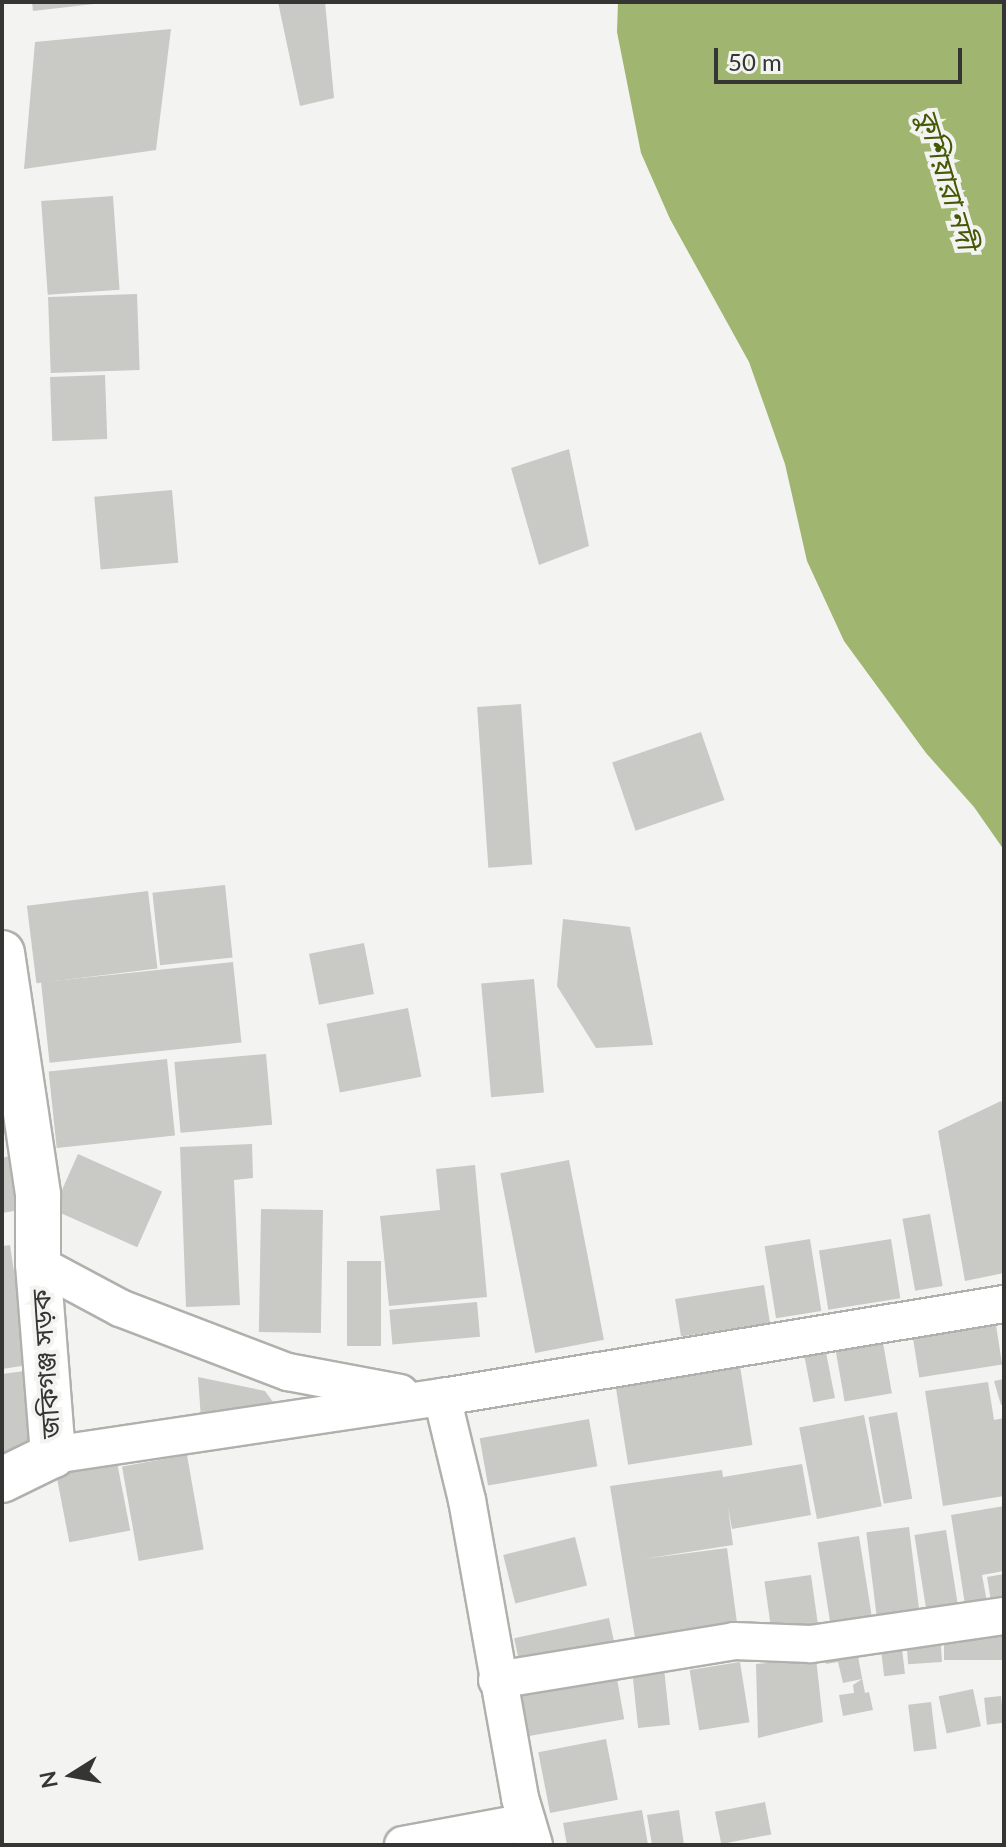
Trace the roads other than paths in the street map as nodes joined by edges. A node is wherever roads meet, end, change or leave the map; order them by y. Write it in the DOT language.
graph roads {
  1 [pos="2,953"];
  2 [pos="38,1264"];
  3 [pos="1004,1304"];
  4 [pos="442,1397"];
  5 [pos="53,1455"];
  6 [pos="2,1480"];
  7 [pos="1004,1616"];
  8 [pos="497,1680"];
  9 [pos="530,1834"];
  10 [pos="403,1845"];
  1 -- 2 [label="main road, জকিগঞ্জ সড়ক"];
  2 -- 4 [label="street"];
  2 -- 5 [label="main road, জকিগঞ্জ সড়ক"];
  3 -- 4 [label="street"];
  4 -- 5 [label="street"];
  4 -- 8 [label="street"];
  5 -- 6 [label="main road, জকিগঞ্জ সড়ক"];
  7 -- 8 [label="street"];
  8 -- 9 [label="street"];
  9 -- 10 [label="street"];
}
